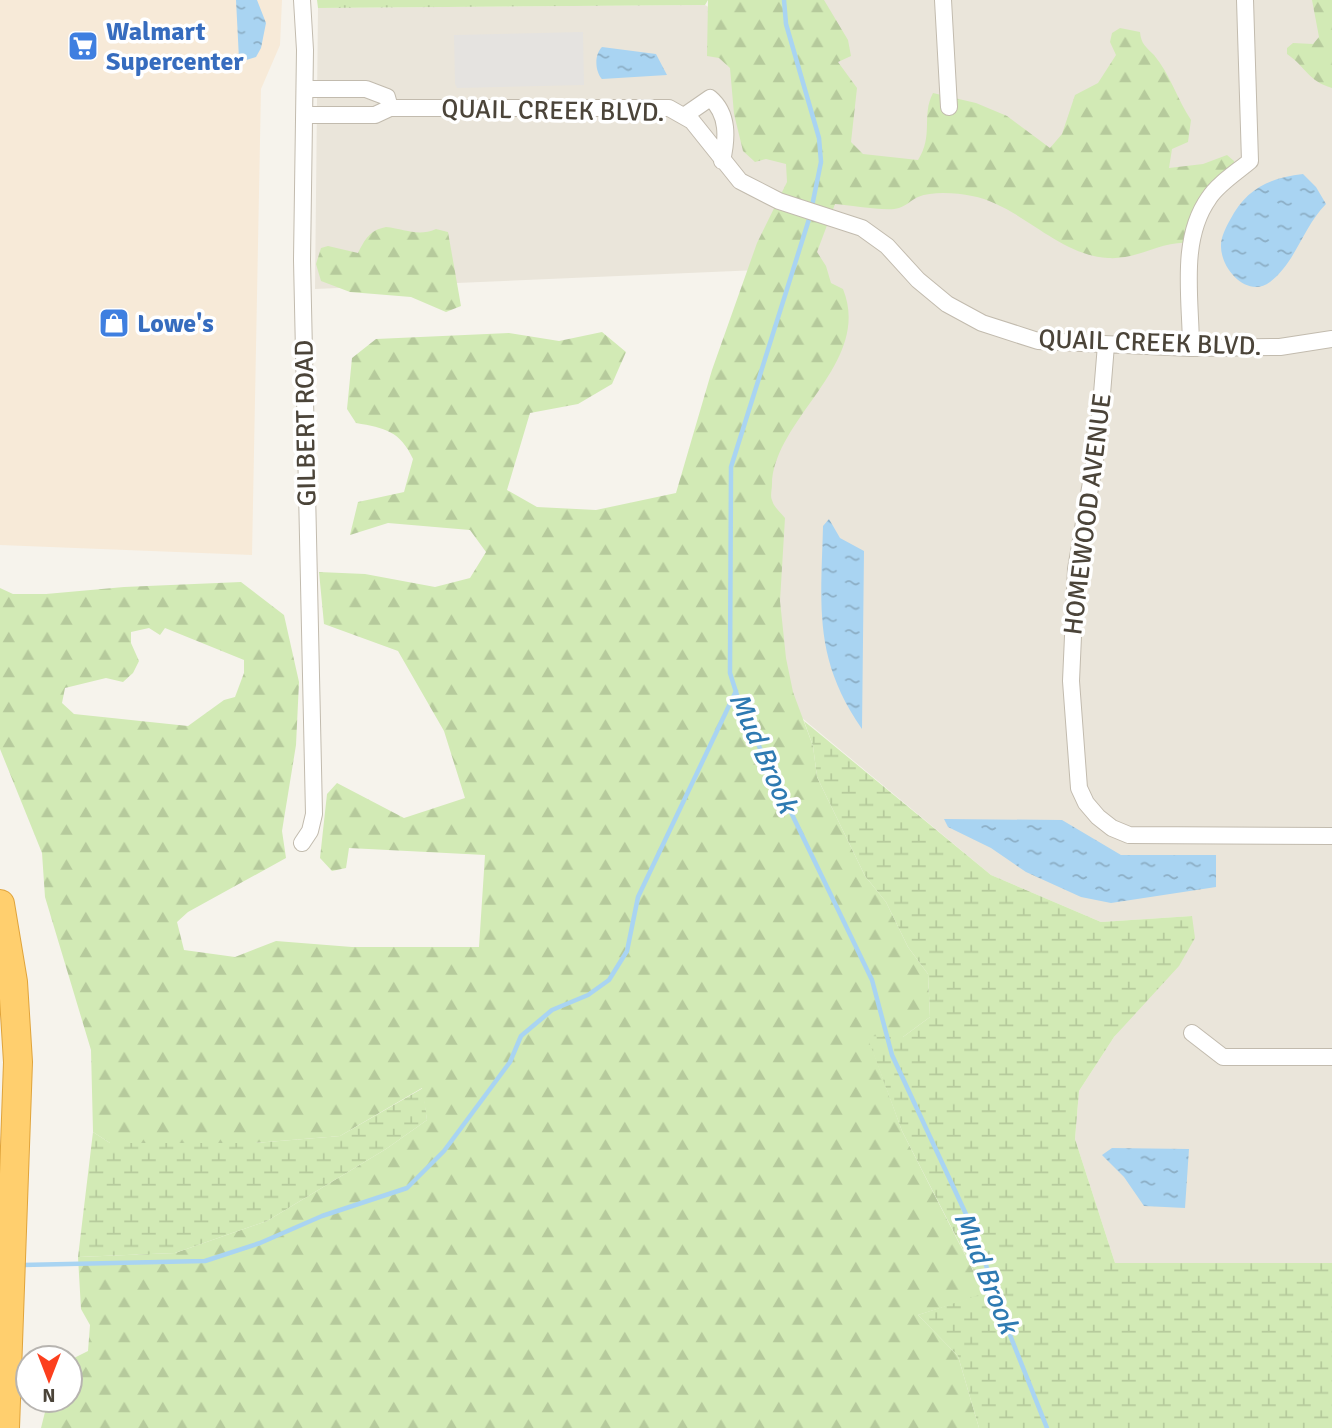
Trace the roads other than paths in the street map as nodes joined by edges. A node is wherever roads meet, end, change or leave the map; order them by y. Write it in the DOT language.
graph roads {
  1 [pos="302,0"];
  2 [pos="943,0"];
  3 [pos="1245,0"];
  4 [pos="304,89"];
  5 [pos="949,107"];
  6 [pos="390,108"];
  7 [pos="304,115"];
  8 [pos="684,116"];
  9 [pos="722,160"];
  10 [pos="1332,339"];
  11 [pos="1106,345"];
  12 [pos="1191,348"];
  13 [pos="1332,836"];
  14 [pos="302,843"];
  15 [pos="0,904"];
  16 [pos="1192,1033"];
  17 [pos="1332,1057"];
  18 [pos="5,1428"];
  1 -- 4 [label="street, GILBERT ROAD"];
  2 -- 5 [label="street"];
  3 -- 12 [label="street"];
  4 -- 6 [label="street"];
  4 -- 7 [label="street, GILBERT ROAD"];
  6 -- 7 [label="street, QUAIL CREEK BLVD."];
  6 -- 8 [label="street, QUAIL CREEK BLVD."];
  7 -- 14 [label="street, GILBERT ROAD"];
  8 -- 9 [label="street, QUAIL CREEK BLVD."];
  8 -- 9 [label="street"];
  9 -- 11 [label="street, QUAIL CREEK BLVD."];
  10 -- 12 [label="street, QUAIL CREEK BLVD."];
  11 -- 12 [label="street, QUAIL CREEK BLVD."];
  11 -- 13 [label="street, HOMEWOOD AVENUE"];
  15 -- 18 [label="highway"];
  16 -- 17 [label="street"];
}
